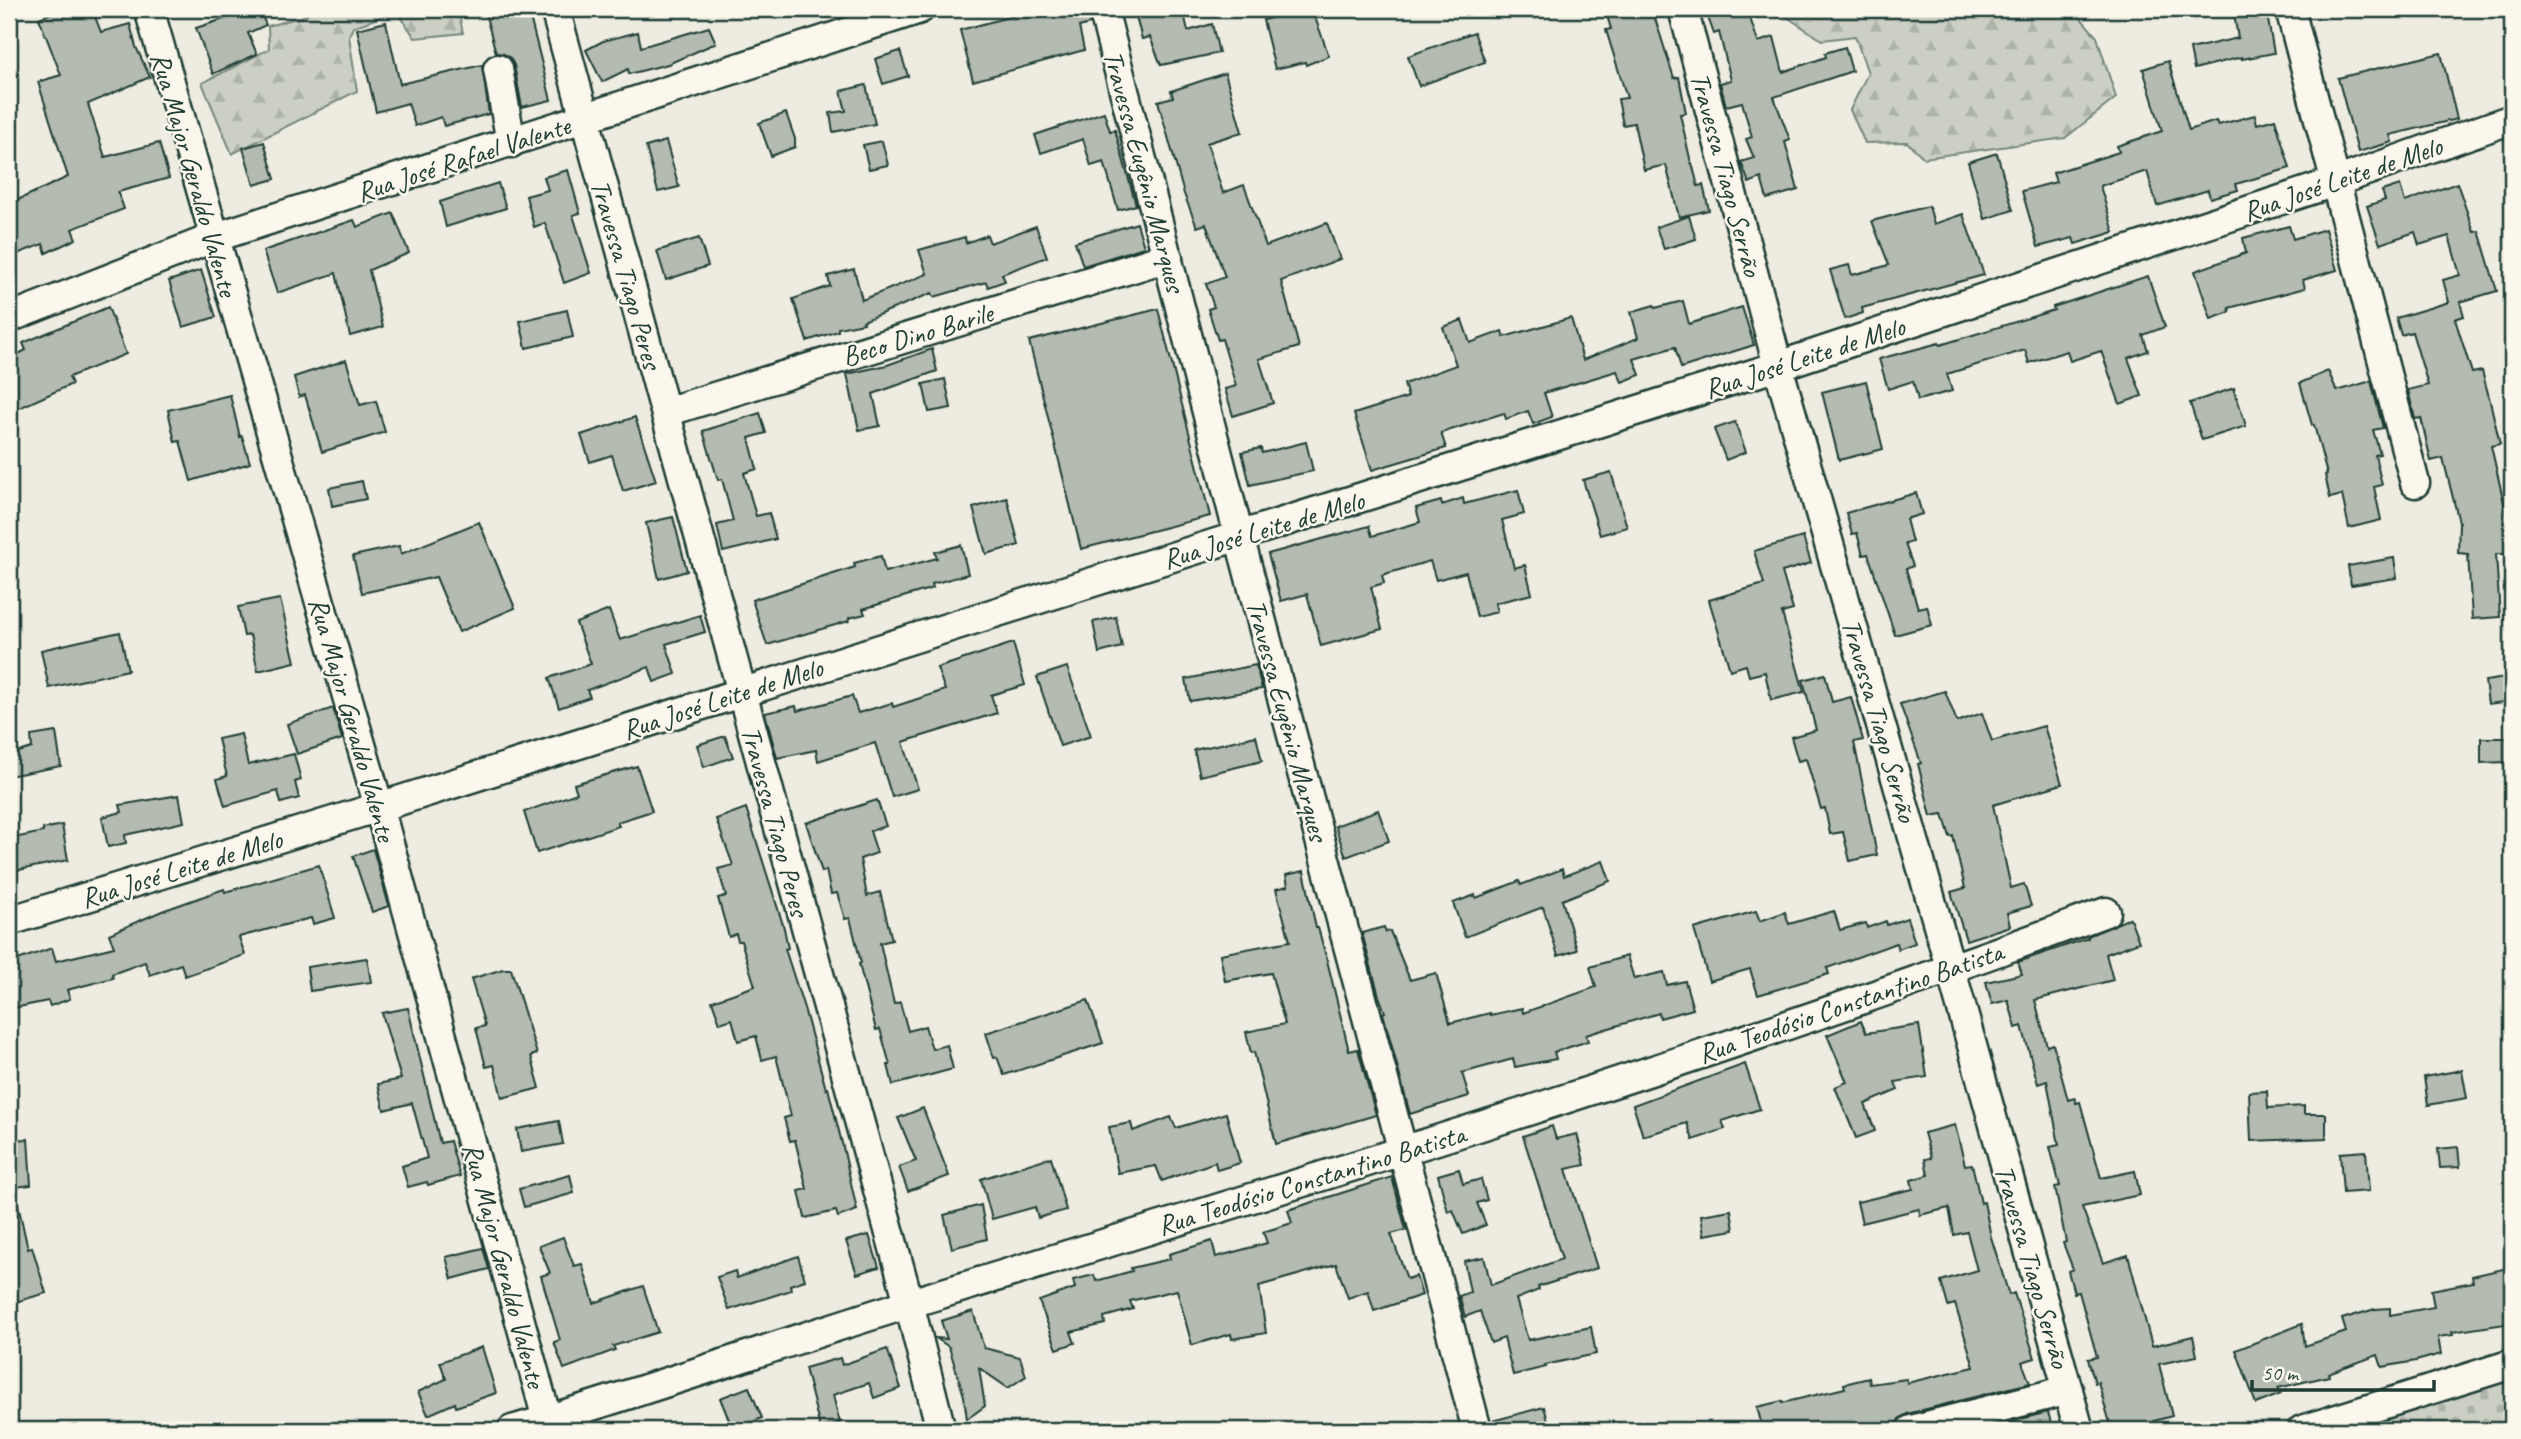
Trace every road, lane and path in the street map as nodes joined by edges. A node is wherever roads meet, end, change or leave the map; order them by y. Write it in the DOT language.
graph roads {
  1 [pos="149,9"];
  2 [pos="555,9"];
  3 [pos="920,9"];
  4 [pos="1103,9"];
  5 [pos="1684,9"];
  6 [pos="2290,9"];
  7 [pos="498,69"];
  8 [pos="2512,119"];
  9 [pos="583,120"];
  10 [pos="511,143"];
  11 [pos="2336,182"];
  12 [pos="213,238"];
  13 [pos="1168,257"];
  14 [pos="9,318"];
  15 [pos="1778,366"];
  16 [pos="666,412"];
  17 [pos="2415,483"];
  18 [pos="1239,536"];
  19 [pos="741,692"];
  20 [pos="379,807"];
  21 [pos="2106,912"];
  22 [pos="9,921"];
  23 [pos="1951,970"];
  24 [pos="1402,1152"];
  25 [pos="909,1303"];
  26 [pos="2512,1364"];
  27 [pos="2068,1390"];
  28 [pos="548,1427"];
  29 [pos="512,1430"];
  30 [pos="941,1430"];
  31 [pos="1477,1430"];
  32 [pos="1911,1430"];
  33 [pos="2079,1430"];
  34 [pos="2302,1430"];
  1 -- 12 [label="street, Rua Major Geraldo Valente"];
  2 -- 9 [label="street, Travessa Tiago Peres"];
  3 -- 9 [label="street, Rua José Rafael Valente"];
  4 -- 13 [label="street, Travessa Eugênio Marques"];
  5 -- 15 [label="street, Travessa Tiago Serrão"];
  6 -- 11 [label="street"];
  7 -- 10 [label="street"];
  8 -- 11 [label="street, Rua José Leite de Melo"];
  9 -- 10 [label="street, Rua José Rafael Valente"];
  9 -- 16 [label="street, Travessa Tiago Peres"];
  10 -- 12 [label="street, Rua José Rafael Valente"];
  11 -- 15 [label="street, Rua José Leite de Melo"];
  11 -- 17 [label="street"];
  12 -- 14 [label="street, Rua José Rafael Valente"];
  12 -- 20 [label="street, Rua Major Geraldo Valente"];
  13 -- 16 [label="street, Beco Dino Barile"];
  13 -- 18 [label="street, Travessa Eugênio Marques"];
  15 -- 18 [label="street, Rua José Leite de Melo"];
  15 -- 23 [label="street, Travessa Tiago Serrão"];
  16 -- 19 [label="street, Travessa Tiago Peres"];
  18 -- 19 [label="street, Rua José Leite de Melo"];
  18 -- 24 [label="street, Travessa Eugênio Marques"];
  19 -- 20 [label="street, Rua José Leite de Melo"];
  19 -- 25 [label="street, Travessa Tiago Peres"];
  20 -- 22 [label="street, Rua José Leite de Melo"];
  20 -- 28 [label="street, Rua Major Geraldo Valente"];
  21 -- 23 [label="street, Rua Teodósio Constantino Batista"];
  23 -- 24 [label="street, Rua Teodósio Constantino Batista"];
  23 -- 27 [label="street, Travessa Tiago Serrão"];
  24 -- 25 [label="street, Rua Teodósio Constantino Batista"];
  24 -- 31 [label="street, Travessa Eugênio Marques"];
  25 -- 28 [label="street, Rua Teodósio Constantino Batista"];
  25 -- 30 [label="street, Travessa Tiago Peres"];
  26 -- 34 [label="street"];
  27 -- 32 [label="street"];
  27 -- 33 [label="street, Travessa Tiago Serrão"];
  28 -- 29 [label="street, Rua Teodósio Constantino Batista"];
}
